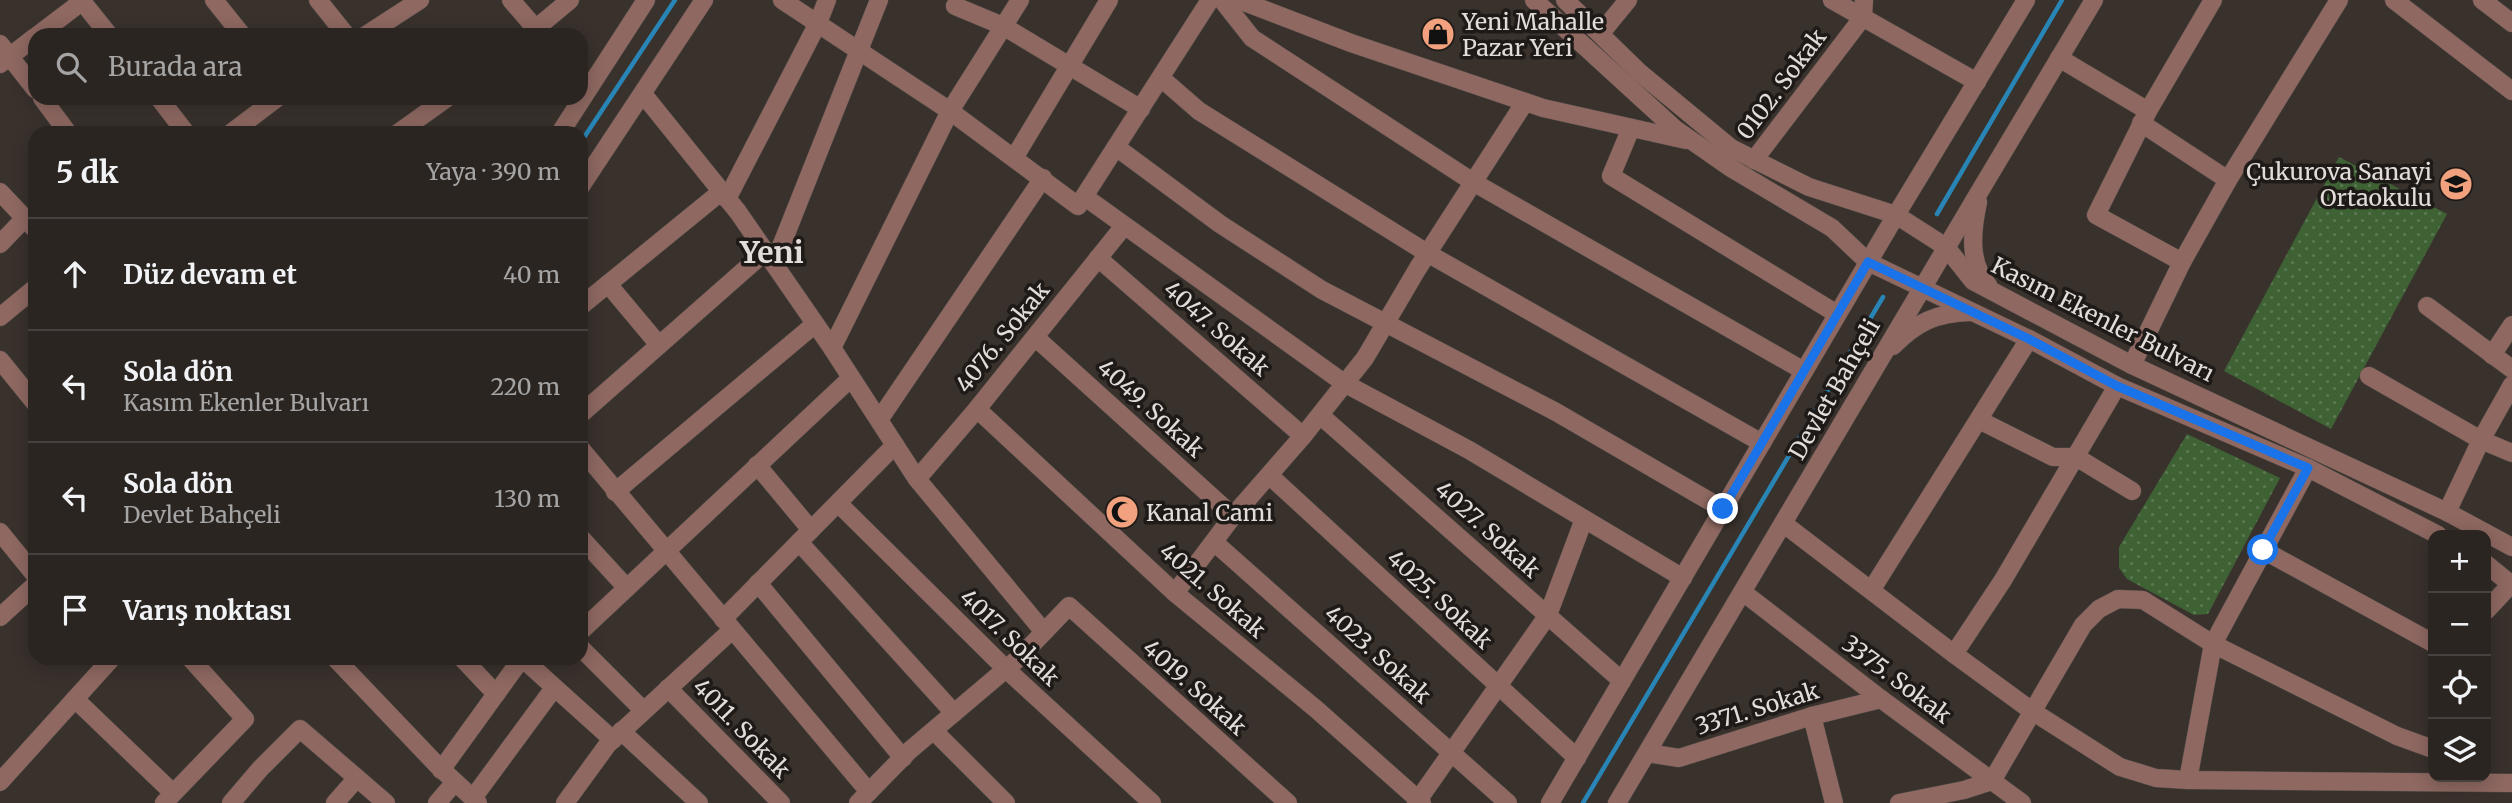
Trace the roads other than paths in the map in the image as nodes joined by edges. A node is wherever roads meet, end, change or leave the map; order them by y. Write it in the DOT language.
graph roads {
  1 [pos="83,0"];
  2 [pos="216,0"];
  3 [pos="318,0"];
  4 [pos="418,0"];
  5 [pos="511,0"];
  6 [pos="570,0"];
  7 [pos="646,0"];
  8 [pos="704,0"];
  9 [pos="782,0"];
  10 [pos="827,0"];
  11 [pos="880,0"];
  12 [pos="1020,0"];
  13 [pos="1109,0"];
  14 [pos="1210,0"];
  15 [pos="1222,0"];
  16 [pos="1239,0"];
  17 [pos="1534,0"];
  18 [pos="1565,0"];
  19 [pos="1628,0"];
  20 [pos="1832,0"];
  21 [pos="2026,0"];
  22 [pos="2094,0"];
  23 [pos="2213,0"];
  24 [pos="2339,0"];
  25 [pos="2395,0"];
  26 [pos="2482,0"];
  27 [pos="955,6"];
  28 [pos="1864,9"];
  29 [pos="818,23"];
  30 [pos="2512,23"];
  31 [pos="1003,26"];
  32 [pos="47,28"];
  33 [pos="104,28"];
  34 [pos="237,28"];
  35 [pos="340,28"];
  36 [pos="376,28"];
  37 [pos="529,28"];
  38 [pos="537,28"];
  39 [pos="1601,33"];
  40 [pos="28,41"];
  41 [pos="860,51"];
  42 [pos="3,55"];
  43 [pos="2059,58"];
  44 [pos="1069,67"];
  45 [pos="1161,78"];
  46 [pos="28,82"];
  47 [pos="1977,82"];
  48 [pos="588,90"];
  49 [pos="2512,92"];
  50 [pos="643,94"];
  51 [pos="1525,102"];
  52 [pos="46,105"];
  53 [pos="164,105"];
  54 [pos="268,105"];
  55 [pos="437,105"];
  56 [pos="578,105"];
  57 [pos="1141,109"];
  58 [pos="950,111"];
  59 [pos="2145,117"];
  60 [pos="63,126"];
  61 [pos="181,126"];
  62 [pos="240,126"];
  63 [pos="408,126"];
  64 [pos="565,126"];
  65 [pos="1631,128"];
  66 [pos="1692,141"];
  67 [pos="1116,147"];
  68 [pos="1014,158"];
  69 [pos="1754,160"];
  70 [pos="588,176"];
  71 [pos="1042,178"];
  72 [pos="2228,180"];
  73 [pos="1474,182"];
  74 [pos="1981,188"];
  75 [pos="0,192"];
  76 [pos="724,195"];
  77 [pos="1085,197"];
  78 [pos="1896,215"];
  79 [pos="28,221"];
  80 [pos="28,224"];
  81 [pos="1124,226"];
  82 [pos="0,244"];
  83 [pos="1946,247"];
  84 [pos="1427,253"];
  85 [pos="770,258"];
  86 [pos="1098,258"];
  87 [pos="1868,262"];
  88 [pos="2182,262"];
  89 [pos="608,284"];
  90 [pos="1921,286"];
  91 [pos="1995,292"];
  92 [pos="28,294"];
  93 [pos="588,300"];
  94 [pos="2427,306"];
  95 [pos="1973,312"];
  96 [pos="1837,314"];
  97 [pos="0,317"];
  98 [pos="815,324"];
  99 [pos="1385,324"];
  100 [pos="2512,325"];
  101 [pos="1035,337"];
  102 [pos="2029,339"];
  103 [pos="659,345"];
  104 [pos="832,348"];
  105 [pos="2492,355"];
  106 [pos="0,360"];
  107 [pos="1879,361"];
  108 [pos="2132,365"];
  109 [pos="2512,369"];
  110 [pos="1804,371"];
  111 [pos="2369,376"];
  112 [pos="852,378"];
  113 [pos="1344,383"];
  114 [pos="2512,385"];
  115 [pos="2117,386"];
  116 [pos="28,394"];
  117 [pos="588,408"];
  118 [pos="977,409"];
  119 [pos="1320,415"];
  120 [pos="879,420"];
  121 [pos="1979,420"];
  122 [pos="1303,436"];
  123 [pos="2481,440"];
  124 [pos="1762,443"];
  125 [pos="895,445"];
  126 [pos="2512,453"];
  127 [pos="2076,457"];
  128 [pos="588,458"];
  129 [pos="757,465"];
  130 [pos="2308,468"];
  131 [pos="1270,476"];
  132 [pos="917,479"];
  133 [pos="2132,491"];
  134 [pos="615,492"];
  135 [pos="838,503"];
  136 [pos="1723,509"];
  137 [pos="2447,512"];
  138 [pos="1233,516"];
  139 [pos="1584,519"];
  140 [pos="1784,523"];
  141 [pos="2428,530"];
  142 [pos="0,532"];
  143 [pos="805,536"];
  144 [pos="1214,542"];
  145 [pos="588,546"];
  146 [pos="2512,547"];
  147 [pos="2263,550"];
  148 [pos="665,551"];
  149 [pos="28,566"];
  150 [pos="2491,568"];
  151 [pos="1683,578"];
  152 [pos="758,583"];
  153 [pos="2511,584"];
  154 [pos="626,587"];
  155 [pos="1872,589"];
  156 [pos="28,591"];
  157 [pos="1175,593"];
  158 [pos="1744,593"];
  159 [pos="2491,606"];
  160 [pos="1548,615"];
  161 [pos="0,617"];
  162 [pos="588,624"];
  163 [pos="727,625"];
  164 [pos="1044,632"];
  165 [pos="2428,640"];
  166 [pos="2213,643"];
  167 [pos="1954,654"];
  168 [pos="588,655"];
  169 [pos="106,665"];
  170 [pos="196,665"];
  171 [pos="342,665"];
  172 [pos="469,665"];
  173 [pos="517,665"];
  174 [pos="530,665"];
  175 [pos="1006,669"];
  176 [pos="1622,681"];
  177 [pos="1499,686"];
  178 [pos="555,688"];
  179 [pos="668,688"];
  180 [pos="496,694"];
  181 [pos="75,699"];
  182 [pos="1881,699"];
  183 [pos="643,710"];
  184 [pos="2032,710"];
  185 [pos="954,713"];
  186 [pos="1811,716"];
  187 [pos="934,731"];
  188 [pos="617,735"];
  189 [pos="2428,747"];
  190 [pos="1452,752"];
  191 [pos="1647,753"];
  192 [pos="903,758"];
  193 [pos="1577,758"];
  194 [pos="442,770"];
  195 [pos="357,778"];
  196 [pos="2428,779"];
  197 [pos="2188,780"];
  198 [pos="1993,781"];
  199 [pos="0,782"];
  200 [pos="455,782"];
  201 [pos="2491,782"];
  202 [pos="2512,783"];
  203 [pos="168,798"];
  204 [pos="863,798"];
  205 [pos="475,801"];
  206 [pos="1419,802"];
  207 [pos="231,803"];
  208 [pos="335,803"];
  209 [pos="386,803"];
  210 [pos="437,803"];
  211 [pos="566,803"];
  212 [pos="699,803"];
  213 [pos="781,803"];
  214 [pos="1006,803"];
  215 [pos="1152,803"];
  216 [pos="1288,803"];
  217 [pos="1508,803"];
  218 [pos="1550,803"];
  219 [pos="1618,803"];
  220 [pos="1834,803"];
  221 [pos="1899,803"];
  222 [pos="2022,803"];
  1 -- 32 [label="street"];
  1 -- 33 [label="street"];
  2 -- 34 [label="street"];
  3 -- 35 [label="street"];
  4 -- 36 [label="street"];
  5 -- 37 [label="street"];
  6 -- 38 [label="street"];
  7 -- 48 [label="street"];
  8 -- 50 [label="street"];
  9 -- 29 [label="street"];
  10 -- 29 [label="street"];
  11 -- 41 [label="street"];
  12 -- 31 [label="street"];
  13 -- 44 [label="street"];
  14 -- 45 [label="street"];
  15 -- 73 [label="street"];
  16 -- 51 [label="street"];
  17 -- 66 [label="street"];
  18 -- 39 [label="street, Kasım Ekenler Bulvarı"];
  19 -- 39 [label="street"];
  20 -- 28 [label="street"];
  21 -- 47 [label="street, Devlet Bahçeli"];
  22 -- 43 [label="street, Devlet Bahçeli"];
  23 -- 59 [label="street"];
  24 -- 72 [label="street"];
  25 -- 49 [label="street"];
  26 -- 30 [label="street"];
  27 -- 31 [label="street"];
  28 -- 47 [label="street"];
  28 -- 69 [label="street, 0102. Sokak"];
  29 -- 41 [label="street"];
  29 -- 76 [label="street"];
  31 -- 44 [label="street"];
  31 -- 58 [label="street"];
  39 -- 69 [label="street, Kasım Ekenler Bulvarı"];
  40 -- 42 [label="street"];
  41 -- 58 [label="street"];
  41 -- 85 [label="street"];
  42 -- 46 [label="street"];
  43 -- 59 [label="street"];
  43 -- 74 [label="street, Devlet Bahçeli"];
  44 -- 57 [label="street"];
  44 -- 68 [label="street"];
  45 -- 57 [label="street"];
  45 -- 84 [label="street"];
  47 -- 78 [label="street, Devlet Bahçeli"];
  50 -- 70 [label="street"];
  50 -- 76 [label="street"];
  51 -- 65 [label="street"];
  51 -- 73 [label="street"];
  52 -- 60 [label="street"];
  53 -- 61 [label="street"];
  54 -- 62 [label="street"];
  55 -- 63 [label="street"];
  56 -- 64 [label="street"];
  57 -- 67 [label="street"];
  58 -- 68 [label="street"];
  58 -- 104 [label="street"];
  59 -- 72 [label="street"];
  59 -- 88 [label="street"];
  65 -- 66 [label="street"];
  65 -- 96 [label="street"];
  66 -- 87 [label="street"];
  67 -- 77 [label="street"];
  67 -- 99 [label="street"];
  68 -- 71 [label="street"];
  69 -- 78 [label="street, Kasım Ekenler Bulvarı"];
  71 -- 77 [label="street"];
  71 -- 120 [label="street"];
  72 -- 88 [label="street"];
  73 -- 84 [label="street"];
  73 -- 110 [label="street"];
  74 -- 83 [label="street, Devlet Bahçeli"];
  74 -- 91 [label="street"];
  75 -- 79 [label="street"];
  76 -- 85 [label="street"];
  76 -- 89 [label="street"];
  77 -- 81 [label="street"];
  78 -- 83 [label="street, Kasım Ekenler Bulvarı"];
  78 -- 87 [label="street, Devlet Bahçeli"];
  80 -- 82 [label="street"];
  81 -- 86 [label="street, 4076. Sokak"];
  81 -- 113 [label="street"];
  83 -- 90 [label="street, Devlet Bahçeli"];
  83 -- 91 [label="street, Kasım Ekenler Bulvarı"];
  84 -- 99 [label="street"];
  84 -- 124 [label="street"];
  85 -- 98 [label="street"];
  85 -- 103 [label="street"];
  86 -- 101 [label="street, 4076. Sokak"];
  86 -- 122 [label="street, 4047. Sokak"];
  87 -- 90 [label="street"];
  87 -- 96 [label="street, Devlet Bahçeli"];
  88 -- 108 [label="street"];
  89 -- 93 [label="street"];
  89 -- 103 [label="street"];
  90 -- 95 [label="street"];
  90 -- 107 [label="street, Devlet Bahçeli"];
  91 -- 108 [label="street, Kasım Ekenler Bulvarı"];
  92 -- 97 [label="street"];
  94 -- 105 [label="street"];
  95 -- 102 [label="street"];
  95 -- 107 [label="street"];
  96 -- 110 [label="street, Devlet Bahçeli"];
  98 -- 104 [label="street"];
  98 -- 134 [label="street"];
  99 -- 113 [label="street"];
  99 -- 136 [label="street"];
  100 -- 105 [label="street"];
  101 -- 118 [label="street, 4076. Sokak"];
  101 -- 138 [label="street, 4049. Sokak"];
  102 -- 115 [label="street"];
  102 -- 121 [label="street"];
  103 -- 117 [label="street"];
  104 -- 112 [label="street"];
  105 -- 109 [label="street"];
  106 -- 116 [label="street"];
  107 -- 140 [label="street, Devlet Bahçeli"];
  108 -- 137 [label="street, Kasım Ekenler Bulvarı"];
  110 -- 124 [label="street, Devlet Bahçeli"];
  111 -- 123 [label="street"];
  112 -- 120 [label="street"];
  112 -- 129 [label="street"];
  113 -- 119 [label="street"];
  113 -- 139 [label="street"];
  114 -- 123 [label="street"];
  115 -- 127 [label="street"];
  115 -- 130 [label="street"];
  118 -- 132 [label="street, 4076. Sokak"];
  118 -- 157 [label="street, 4021. Sokak"];
  119 -- 122 [label="street"];
  119 -- 160 [label="street, 4027. Sokak"];
  120 -- 125 [label="street"];
  121 -- 127 [label="street"];
  121 -- 155 [label="street"];
  122 -- 131 [label="street"];
  123 -- 126 [label="street"];
  123 -- 137 [label="street"];
  124 -- 136 [label="street, Devlet Bahçeli"];
  125 -- 132 [label="street"];
  125 -- 135 [label="street"];
  127 -- 133 [label="street"];
  127 -- 167 [label="street"];
  128 -- 134 [label="street"];
  129 -- 143 [label="street"];
  129 -- 148 [label="street"];
  130 -- 141 [label="street"];
  130 -- 147 [label="street"];
  131 -- 138 [label="street"];
  131 -- 177 [label="street, 4025. Sokak"];
  132 -- 164 [label="street"];
  134 -- 148 [label="street"];
  135 -- 143 [label="street"];
  135 -- 175 [label="street, 4017. Sokak"];
  136 -- 151 [label="street, Devlet Bahçeli"];
  137 -- 146 [label="street, Kasım Ekenler Bulvarı"];
  138 -- 144 [label="street"];
  139 -- 151 [label="street"];
  139 -- 160 [label="street"];
  140 -- 155 [label="street"];
  140 -- 158 [label="street, Devlet Bahçeli"];
  142 -- 149 [label="street"];
  143 -- 152 [label="street"];
  143 -- 185 [label="street"];
  144 -- 157 [label="street"];
  144 -- 190 [label="street, 4023. Sokak"];
  145 -- 154 [label="street"];
  147 -- 165 [label="street"];
  147 -- 166 [label="street"];
  148 -- 154 [label="street"];
  148 -- 163 [label="street"];
  150 -- 153 [label="street"];
  151 -- 176 [label="street, Devlet Bahçeli"];
  152 -- 163 [label="street"];
  152 -- 192 [label="street"];
  153 -- 159 [label="street"];
  154 -- 162 [label="street"];
  155 -- 167 [label="street"];
  156 -- 161 [label="street"];
  157 -- 206 [label="street, 4021. Sokak"];
  158 -- 182 [label="street, 3375. Sokak"];
  158 -- 191 [label="street, Devlet Bahçeli"];
  160 -- 176 [label="street, 4027. Sokak"];
  160 -- 177 [label="street"];
  163 -- 179 [label="street"];
  163 -- 204 [label="street"];
  164 -- 175 [label="street"];
  164 -- 216 [label="street, 4019. Sokak"];
  166 -- 184 [label="street"];
  166 -- 189 [label="street"];
  166 -- 197 [label="street"];
  167 -- 184 [label="street"];
  168 -- 183 [label="street"];
  169 -- 181 [label="street"];
  170 -- 203 [label="street"];
  171 -- 194 [label="street"];
  172 -- 180 [label="street"];
  173 -- 180 [label="street"];
  174 -- 178 [label="street"];
  175 -- 185 [label="street"];
  175 -- 215 [label="street, 4017. Sokak"];
  176 -- 193 [label="street, Devlet Bahçeli"];
  177 -- 190 [label="street"];
  177 -- 193 [label="street, 4025. Sokak"];
  178 -- 188 [label="street"];
  178 -- 205 [label="street"];
  179 -- 183 [label="street"];
  179 -- 213 [label="street, 4011. Sokak"];
  180 -- 194 [label="street"];
  181 -- 199 [label="street"];
  181 -- 203 [label="street"];
  182 -- 186 [label="street, 3371. Sokak"];
  182 -- 198 [label="street, 3375. Sokak"];
  183 -- 188 [label="street"];
  184 -- 197 [label="street"];
  184 -- 198 [label="street"];
  185 -- 187 [label="street"];
  186 -- 191 [label="street, 3371. Sokak"];
  186 -- 220 [label="street"];
  187 -- 192 [label="street"];
  187 -- 214 [label="street"];
  188 -- 211 [label="street"];
  188 -- 212 [label="street"];
  190 -- 206 [label="street"];
  190 -- 217 [label="street, 4023. Sokak"];
  191 -- 219 [label="street, Devlet Bahçeli"];
  192 -- 204 [label="street"];
  193 -- 218 [label="street, Devlet Bahçeli"];
  194 -- 200 [label="street"];
  195 -- 207 [label="street"];
  195 -- 208 [label="street"];
  195 -- 209 [label="street"];
  196 -- 197 [label="street"];
  198 -- 221 [label="street"];
  198 -- 222 [label="street, 3375. Sokak"];
  200 -- 205 [label="street"];
  200 -- 210 [label="street"];
  201 -- 202 [label="street"];
}
